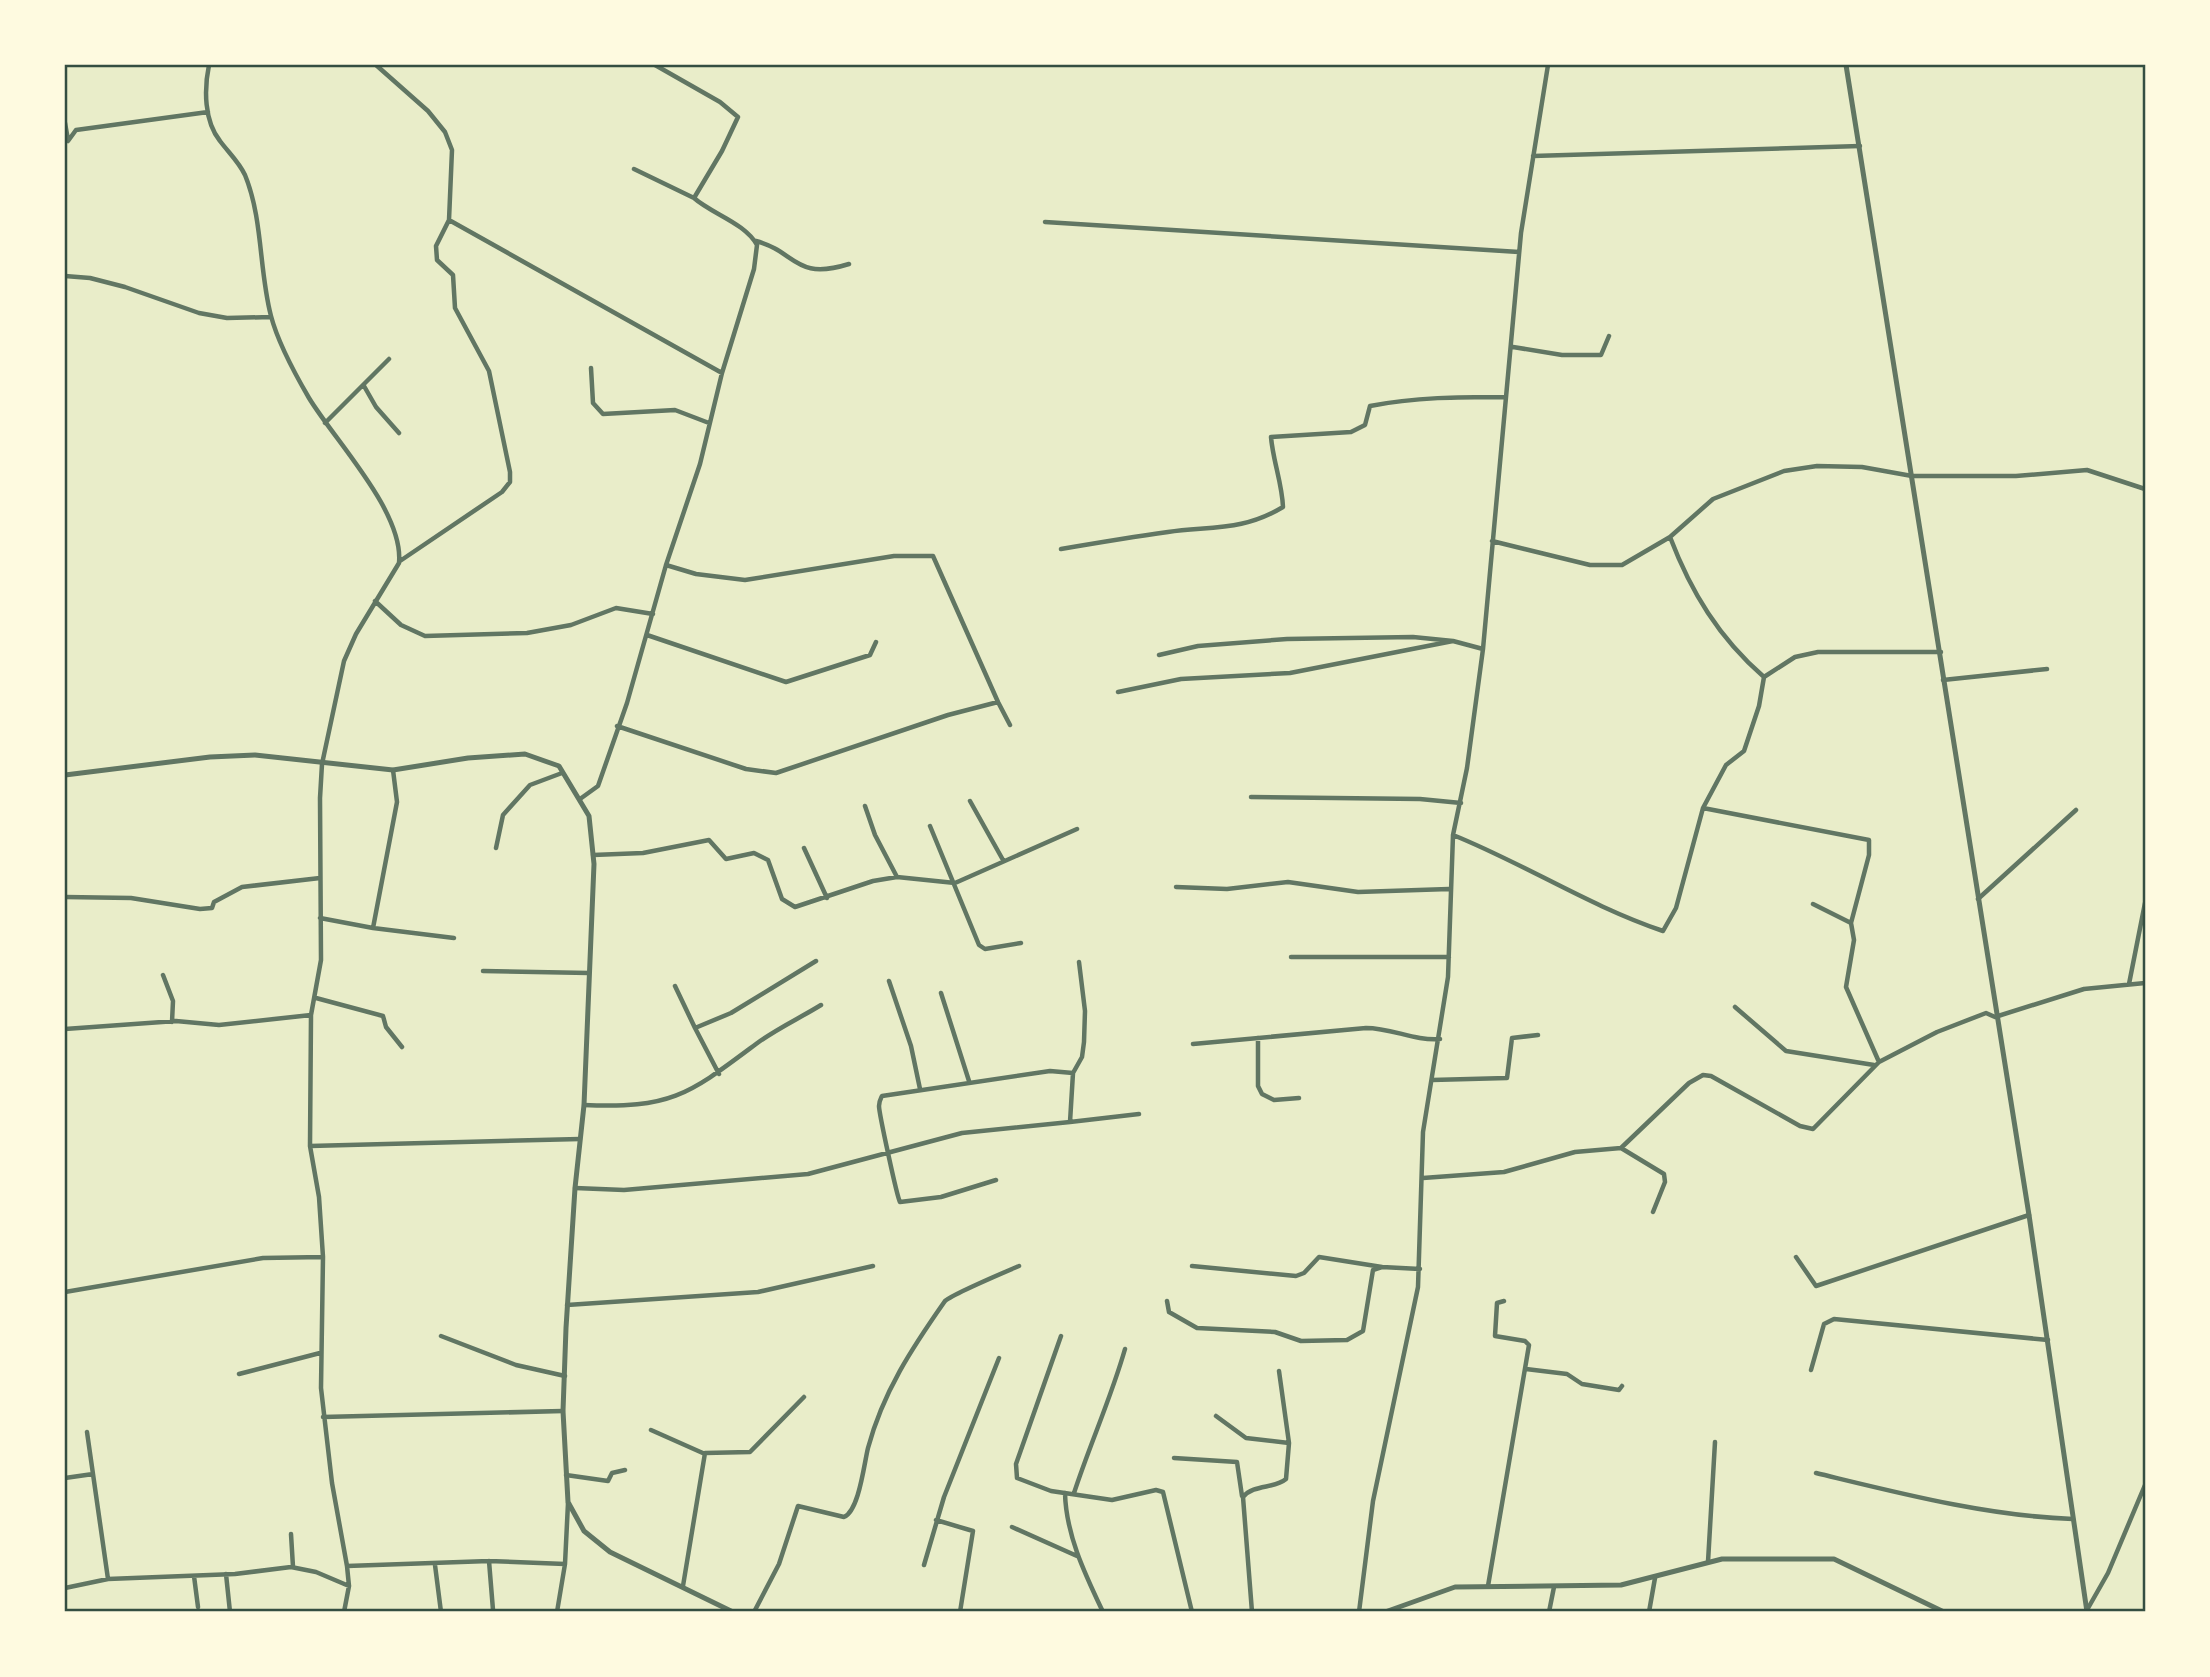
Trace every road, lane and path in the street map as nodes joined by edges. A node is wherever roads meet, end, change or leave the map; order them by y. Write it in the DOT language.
graph roads {
  1 [pos="209,65"];
  2 [pos="376,65"];
  3 [pos="655,65"];
  4 [pos="1548,65"];
  5 [pos="1846,65"];
  6 [pos="663,67"];
  7 [pos="208,112"];
  8 [pos="65,126"];
  9 [pos="1860,146"];
  10 [pos="1533,156"];
  11 [pos="634,169"];
  12 [pos="694,198"];
  13 [pos="449,220"];
  14 [pos="1045,222"];
  15 [pos="755,241"];
  16 [pos="1519,253"];
  17 [pos="849,264"];
  18 [pos="65,276"];
  19 [pos="271,317"];
  20 [pos="1609,336"];
  21 [pos="1513,347"];
  22 [pos="389,359"];
  23 [pos="591,368"];
  24 [pos="722,373"];
  25 [pos="364,386"];
  26 [pos="1506,397"];
  27 [pos="325,423"];
  28 [pos="709,423"];
  29 [pos="399,433"];
  30 [pos="1912,476"];
  31 [pos="2145,489"];
  32 [pos="1670,537"];
  33 [pos="1492,541"];
  34 [pos="1061,549"];
  35 [pos="400,562"];
  36 [pos="666,565"];
  37 [pos="375,601"];
  38 [pos="653,614"];
  39 [pos="647,635"];
  40 [pos="1453,641"];
  41 [pos="876,642"];
  42 [pos="1483,649"];
  43 [pos="1941,652"];
  44 [pos="1159,655"];
  45 [pos="2047,669"];
  46 [pos="1764,677"];
  47 [pos="1943,680"];
  48 [pos="1118,692"];
  49 [pos="998,702"];
  50 [pos="1010,725"];
  51 [pos="617,726"];
  52 [pos="322,764"];
  53 [pos="393,770"];
  54 [pos="562,773"];
  55 [pos="65,775"];
  56 [pos="1251,797"];
  57 [pos="580,799"];
  58 [pos="970,801"];
  59 [pos="1461,803"];
  60 [pos="865,806"];
  61 [pos="1703,808"];
  62 [pos="2076,810"];
  63 [pos="930,826"];
  64 [pos="1077,829"];
  65 [pos="1453,835"];
  66 [pos="496,848"];
  67 [pos="804,848"];
  68 [pos="593,855"];
  69 [pos="1003,860"];
  70 [pos="897,877"];
  71 [pos="320,878"];
  72 [pos="956,883"];
  73 [pos="1176,887"];
  74 [pos="1449,889"];
  75 [pos="65,897"];
  76 [pos="827,898"];
  77 [pos="1978,898"];
  78 [pos="2145,903"];
  79 [pos="1813,904"];
  80 [pos="320,919"];
  81 [pos="1851,923"];
  82 [pos="373,928"];
  83 [pos="454,938"];
  84 [pos="1021,943"];
  85 [pos="1291,957"];
  86 [pos="1449,957"];
  87 [pos="816,961"];
  88 [pos="1079,962"];
  89 [pos="483,971"];
  90 [pos="590,973"];
  91 [pos="163,975"];
  92 [pos="889,981"];
  93 [pos="2145,983"];
  94 [pos="2129,984"];
  95 [pos="675,986"];
  96 [pos="940,993"];
  97 [pos="316,998"];
  98 [pos="821,1005"];
  99 [pos="1735,1007"];
  100 [pos="311,1015"];
  101 [pos="1995,1017"];
  102 [pos="172,1022"];
  103 [pos="695,1028"];
  104 [pos="65,1029"];
  105 [pos="1538,1035"];
  106 [pos="1258,1038"];
  107 [pos="1440,1039"];
  108 [pos="1193,1044"];
  109 [pos="402,1046"];
  110 [pos="1877,1063"];
  111 [pos="1073,1073"];
  112 [pos="719,1074"];
  113 [pos="1432,1080"];
  114 [pos="969,1081"];
  115 [pos="920,1089"];
  116 [pos="1299,1098"];
  117 [pos="584,1105"];
  118 [pos="1139,1114"];
  119 [pos="1070,1122"];
  120 [pos="580,1139"];
  121 [pos="310,1146"];
  122 [pos="1621,1147"];
  123 [pos="890,1151"];
  124 [pos="1423,1178"];
  125 [pos="996,1180"];
  126 [pos="575,1188"];
  127 [pos="1653,1212"];
  128 [pos="2029,1215"];
  129 [pos="323,1257"];
  130 [pos="1796,1257"];
  131 [pos="873,1266"];
  132 [pos="1019,1266"];
  133 [pos="1192,1266"];
  134 [pos="1382,1267"];
  135 [pos="1420,1269"];
  136 [pos="65,1292"];
  137 [pos="1167,1301"];
  138 [pos="1504,1301"];
  139 [pos="567,1305"];
  140 [pos="1062,1335"];
  141 [pos="442,1336"];
  142 [pos="2048,1340"];
  143 [pos="1125,1349"];
  144 [pos="320,1353"];
  145 [pos="999,1358"];
  146 [pos="1527,1369"];
  147 [pos="1811,1370"];
  148 [pos="1279,1371"];
  149 [pos="239,1374"];
  150 [pos="565,1376"];
  151 [pos="1622,1386"];
  152 [pos="804,1397"];
  153 [pos="563,1411"];
  154 [pos="323,1416"];
  155 [pos="1216,1416"];
  156 [pos="651,1430"];
  157 [pos="88,1432"];
  158 [pos="1715,1442"];
  159 [pos="1289,1443"];
  160 [pos="705,1454"];
  161 [pos="1174,1458"];
  162 [pos="625,1470"];
  163 [pos="1816,1473"];
  164 [pos="93,1474"];
  165 [pos="565,1475"];
  166 [pos="65,1478"];
  167 [pos="2145,1485"];
  168 [pos="1065,1493"];
  169 [pos="1074,1493"];
  170 [pos="1242,1497"];
  171 [pos="568,1502"];
  172 [pos="2073,1518"];
  173 [pos="936,1521"];
  174 [pos="1012,1527"];
  175 [pos="291,1534"];
  176 [pos="1078,1556"];
  177 [pos="489,1561"];
  178 [pos="1708,1562"];
  179 [pos="436,1564"];
  180 [pos="565,1564"];
  181 [pos="924,1565"];
  182 [pos="347,1566"];
  183 [pos="293,1567"];
  184 [pos="226,1574"];
  185 [pos="194,1576"];
  186 [pos="1655,1578"];
  187 [pos="108,1579"];
  188 [pos="349,1586"];
  189 [pos="683,1586"];
  190 [pos="1488,1586"];
  191 [pos="1553,1587"];
  192 [pos="65,1588"];
  193 [pos="198,1607"];
  194 [pos="493,1610"];
  195 [pos="230,1612"];
  196 [pos="344,1612"];
  197 [pos="441,1612"];
  198 [pos="557,1612"];
  199 [pos="733,1612"];
  200 [pos="754,1612"];
  201 [pos="960,1612"];
  202 [pos="1103,1612"];
  203 [pos="1192,1612"];
  204 [pos="1252,1612"];
  205 [pos="1359,1612"];
  206 [pos="1385,1612"];
  207 [pos="1549,1612"];
  208 [pos="1648,1612"];
  209 [pos="1944,1612"];
  210 [pos="2087,1612"];
  1 -- 7 [label="street"];
  2 -- 13 [label="street"];
  3 -- 6 [label="street"];
  4 -- 10 [label="street"];
  5 -- 9 [label="street"];
  6 -- 12 [label="street"];
  7 -- 8 [label="street"];
  7 -- 19 [label="street"];
  9 -- 10 [label="street"];
  9 -- 30 [label="street"];
  10 -- 16 [label="street"];
  11 -- 12 [label="street"];
  12 -- 15 [label="street"];
  13 -- 24 [label="street"];
  13 -- 35 [label="street"];
  14 -- 16 [label="street"];
  15 -- 17 [label="street"];
  15 -- 24 [label="street"];
  16 -- 21 [label="street"];
  18 -- 19 [label="street"];
  19 -- 27 [label="street"];
  20 -- 21 [label="street"];
  21 -- 26 [label="street"];
  22 -- 25 [label="street"];
  23 -- 28 [label="street"];
  24 -- 28 [label="street"];
  25 -- 27 [label="street"];
  25 -- 29 [label="street"];
  26 -- 33 [label="street"];
  26 -- 34 [label="street"];
  27 -- 35 [label="street"];
  28 -- 36 [label="street"];
  30 -- 31 [label="street"];
  30 -- 32 [label="street"];
  30 -- 43 [label="street"];
  32 -- 33 [label="street"];
  32 -- 46 [label="street"];
  33 -- 42 [label="street"];
  35 -- 37 [label="street"];
  36 -- 38 [label="street"];
  36 -- 49 [label="street"];
  37 -- 38 [label="street"];
  37 -- 52 [label="street"];
  38 -- 39 [label="street"];
  39 -- 41 [label="street"];
  39 -- 51 [label="street"];
  40 -- 42 [label="street"];
  40 -- 44 [label="street"];
  40 -- 48 [label="street"];
  42 -- 59 [label="street"];
  43 -- 46 [label="street"];
  43 -- 47 [label="street"];
  45 -- 47 [label="street"];
  46 -- 61 [label="street"];
  47 -- 77 [label="street"];
  49 -- 50 [label="street"];
  49 -- 51 [label="street"];
  51 -- 57 [label="street"];
  52 -- 53 [label="street"];
  52 -- 55 [label="street"];
  52 -- 71 [label="street"];
  53 -- 54 [label="street"];
  53 -- 82 [label="street"];
  54 -- 57 [label="street"];
  54 -- 66 [label="street"];
  56 -- 59 [label="street"];
  57 -- 68 [label="street"];
  58 -- 69 [label="street"];
  59 -- 65 [label="street"];
  60 -- 70 [label="street"];
  61 -- 65 [label="street"];
  61 -- 81 [label="street"];
  62 -- 77 [label="street"];
  63 -- 72 [label="street"];
  64 -- 69 [label="street"];
  65 -- 74 [label="street"];
  67 -- 76 [label="street"];
  68 -- 76 [label="street"];
  68 -- 90 [label="street"];
  69 -- 72 [label="street"];
  70 -- 72 [label="street"];
  70 -- 76 [label="street"];
  71 -- 75 [label="street"];
  71 -- 80 [label="street"];
  72 -- 84 [label="street"];
  73 -- 74 [label="street"];
  74 -- 86 [label="street"];
  77 -- 101 [label="street"];
  78 -- 94 [label="street"];
  79 -- 81 [label="street"];
  80 -- 82 [label="street"];
  80 -- 97 [label="street"];
  81 -- 110 [label="street"];
  82 -- 83 [label="street"];
  85 -- 86 [label="street"];
  86 -- 107 [label="street"];
  87 -- 103 [label="street"];
  88 -- 111 [label="street"];
  89 -- 90 [label="street"];
  90 -- 117 [label="street"];
  91 -- 102 [label="street"];
  92 -- 115 [label="street"];
  93 -- 94 [label="street"];
  94 -- 101 [label="street"];
  95 -- 103 [label="street"];
  96 -- 114 [label="street"];
  97 -- 100 [label="street"];
  97 -- 109 [label="street"];
  98 -- 112 [label="street"];
  99 -- 110 [label="street"];
  100 -- 102 [label="street"];
  100 -- 121 [label="street"];
  101 -- 110 [label="street"];
  101 -- 128 [label="street"];
  102 -- 104 [label="street"];
  103 -- 112 [label="street"];
  105 -- 113 [label="street"];
  106 -- 107 [label="street"];
  106 -- 108 [label="street"];
  106 -- 116 [label="street"];
  107 -- 113 [label="street"];
  110 -- 122 [label="street"];
  111 -- 114 [label="street"];
  111 -- 119 [label="street"];
  112 -- 117 [label="street"];
  113 -- 124 [label="street"];
  114 -- 115 [label="street"];
  115 -- 123 [label="street"];
  117 -- 120 [label="street"];
  118 -- 119 [label="street"];
  119 -- 123 [label="street"];
  120 -- 121 [label="street"];
  120 -- 126 [label="street"];
  121 -- 129 [label="street"];
  122 -- 124 [label="street"];
  122 -- 127 [label="street"];
  123 -- 125 [label="street"];
  123 -- 126 [label="street"];
  124 -- 135 [label="street"];
  126 -- 139 [label="street"];
  128 -- 130 [label="street"];
  128 -- 142 [label="street"];
  129 -- 136 [label="street"];
  129 -- 144 [label="street"];
  131 -- 139 [label="street"];
  132 -- 200 [label="street"];
  133 -- 134 [label="street"];
  134 -- 135 [label="street"];
  134 -- 137 [label="street"];
  135 -- 205 [label="street"];
  138 -- 146 [label="street"];
  139 -- 150 [label="street"];
  140 -- 168 [label="street"];
  141 -- 150 [label="street"];
  142 -- 147 [label="street"];
  142 -- 172 [label="street"];
  143 -- 169 [label="street"];
  144 -- 149 [label="street"];
  144 -- 154 [label="street"];
  145 -- 173 [label="street"];
  146 -- 151 [label="street"];
  146 -- 190 [label="street"];
  148 -- 159 [label="street"];
  150 -- 153 [label="street"];
  152 -- 160 [label="street"];
  153 -- 154 [label="street"];
  153 -- 165 [label="street"];
  154 -- 182 [label="street"];
  155 -- 159 [label="street"];
  156 -- 160 [label="street"];
  157 -- 164 [label="street"];
  158 -- 178 [label="street"];
  159 -- 170 [label="street"];
  160 -- 189 [label="street"];
  161 -- 170 [label="street"];
  162 -- 165 [label="street"];
  163 -- 172 [label="street"];
  164 -- 166 [label="street"];
  164 -- 187 [label="street"];
  165 -- 171 [label="street"];
  167 -- 210 [label="street"];
  168 -- 169 [label="street"];
  168 -- 176 [label="street"];
  169 -- 203 [label="street"];
  170 -- 204 [label="street"];
  171 -- 180 [label="street"];
  171 -- 189 [label="street"];
  172 -- 210 [label="street"];
  173 -- 181 [label="street"];
  173 -- 201 [label="street"];
  174 -- 176 [label="street"];
  175 -- 183 [label="street"];
  176 -- 202 [label="street"];
  177 -- 179 [label="street"];
  177 -- 180 [label="street"];
  177 -- 194 [label="street"];
  178 -- 186 [label="street"];
  178 -- 209 [label="street"];
  179 -- 182 [label="street"];
  179 -- 197 [label="street"];
  180 -- 198 [label="street"];
  182 -- 188 [label="street"];
  183 -- 184 [label="street"];
  183 -- 188 [label="street"];
  184 -- 185 [label="street"];
  184 -- 195 [label="street"];
  185 -- 187 [label="street"];
  185 -- 193 [label="street"];
  186 -- 191 [label="street"];
  186 -- 208 [label="street"];
  187 -- 192 [label="street"];
  188 -- 196 [label="street"];
  189 -- 199 [label="street"];
  190 -- 191 [label="street"];
  190 -- 206 [label="street"];
  191 -- 207 [label="street"];
}
